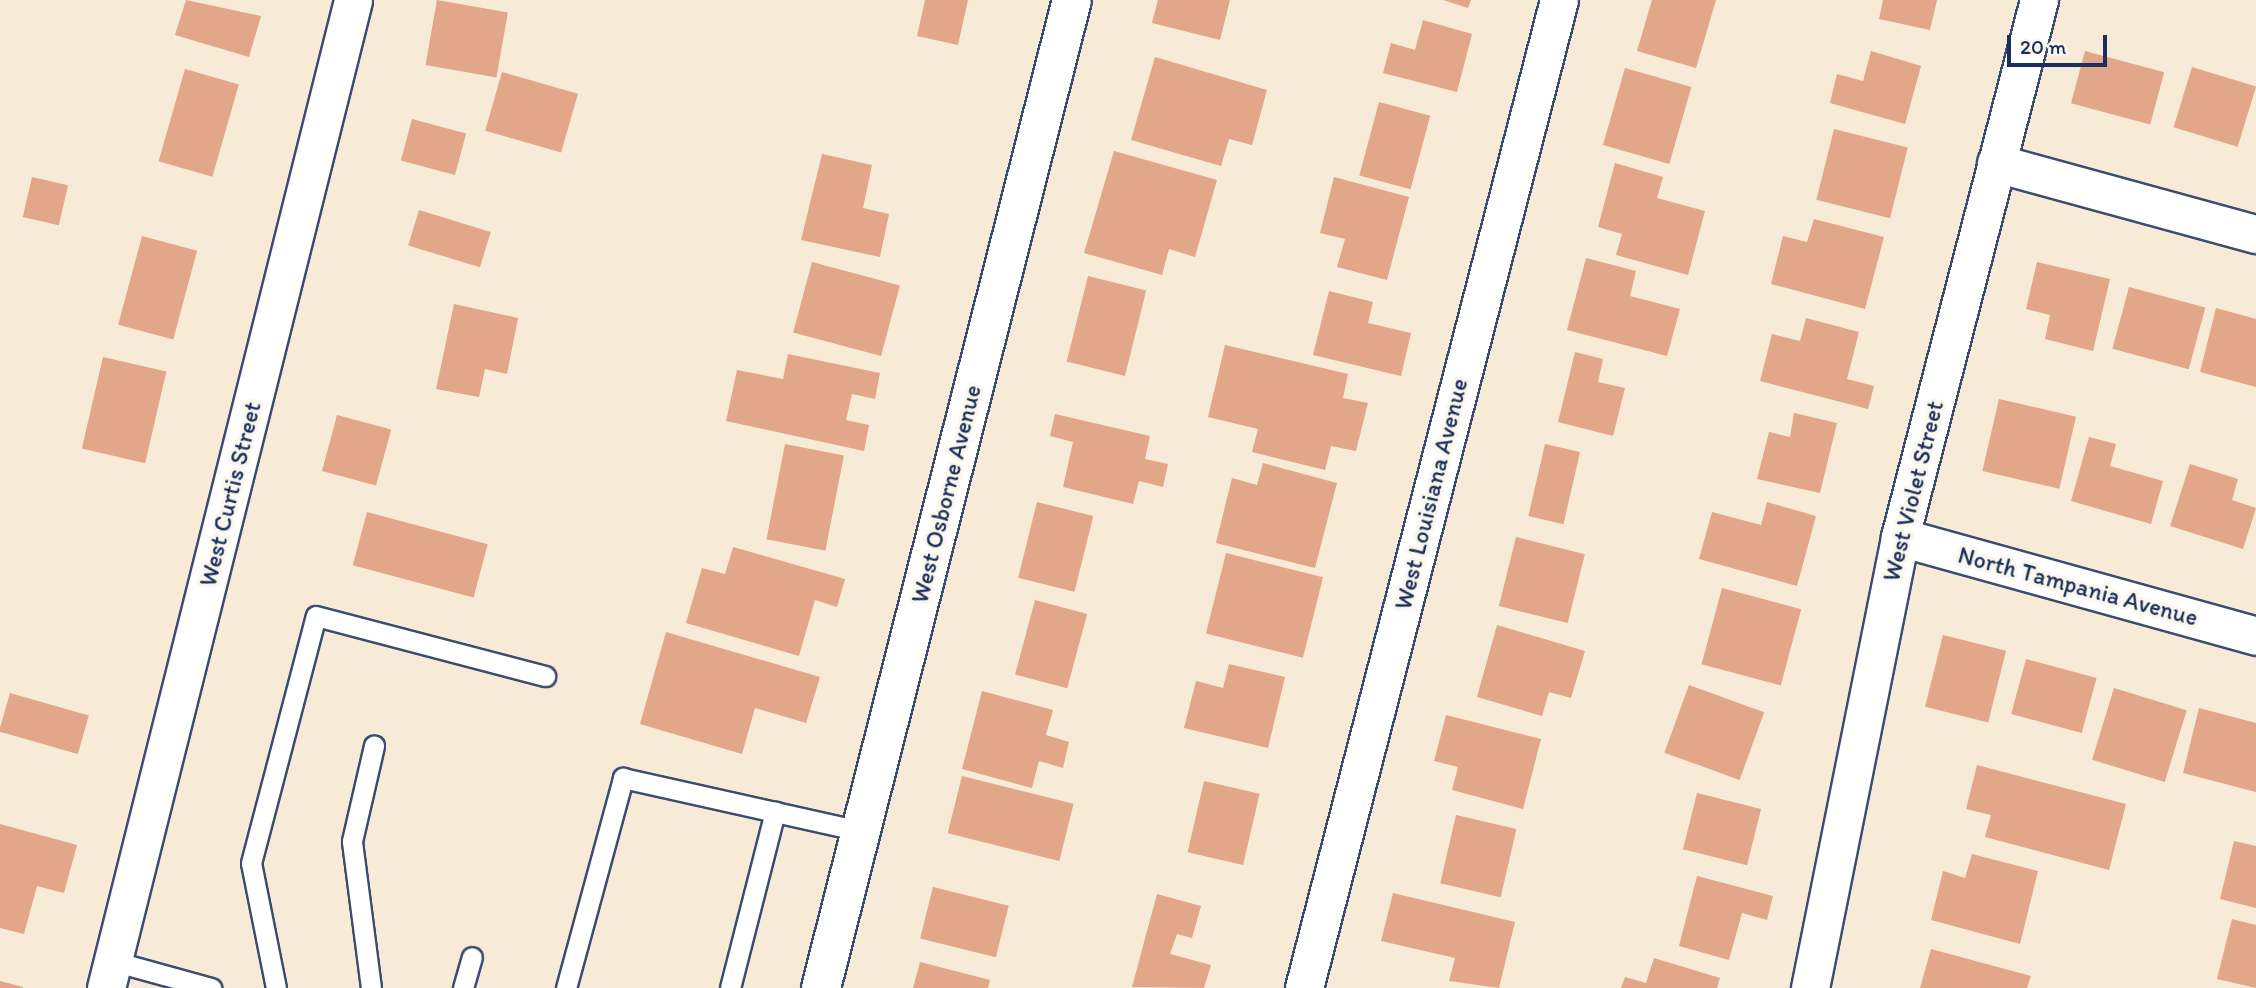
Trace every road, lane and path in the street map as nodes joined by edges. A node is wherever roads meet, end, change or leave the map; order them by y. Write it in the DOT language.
graph roads {
  1 [pos="353,0"];
  2 [pos="1072,0"];
  3 [pos="1559,0"];
  4 [pos="2039,0"];
  5 [pos="1996,163"];
  6 [pos="2256,233"];
  7 [pos="1900,537"];
  8 [pos="2256,636"];
  9 [pos="545,676"];
  10 [pos="374,746"];
  11 [pos="775,812"];
  12 [pos="861,831"];
  13 [pos="472,957"];
  14 [pos="110,975"];
  15 [pos="211,988"];
  16 [pos="276,988"];
  17 [pos="371,988"];
  18 [pos="463,988"];
  19 [pos="566,988"];
  20 [pos="730,988"];
  21 [pos="821,988"];
  22 [pos="1304,988"];
  23 [pos="1810,988"];
  1 -- 14 [label="street, West Curtis Street"];
  2 -- 12 [label="street, West Osborne Avenue"];
  3 -- 22 [label="street, West Louisiana Avenue"];
  4 -- 5 [label="street, West Violet Street"];
  5 -- 6 [label="street"];
  5 -- 7 [label="street, West Violet Street"];
  7 -- 8 [label="street, North Tampania Avenue"];
  7 -- 23 [label="street, West Violet Street"];
  9 -- 16 [label="lane"];
  10 -- 17 [label="lane"];
  11 -- 12 [label="lane"];
  11 -- 19 [label="lane"];
  11 -- 20 [label="lane"];
  12 -- 21 [label="street, West Osborne Avenue"];
  13 -- 18 [label="lane"];
  14 -- 15 [label="lane"];
}
